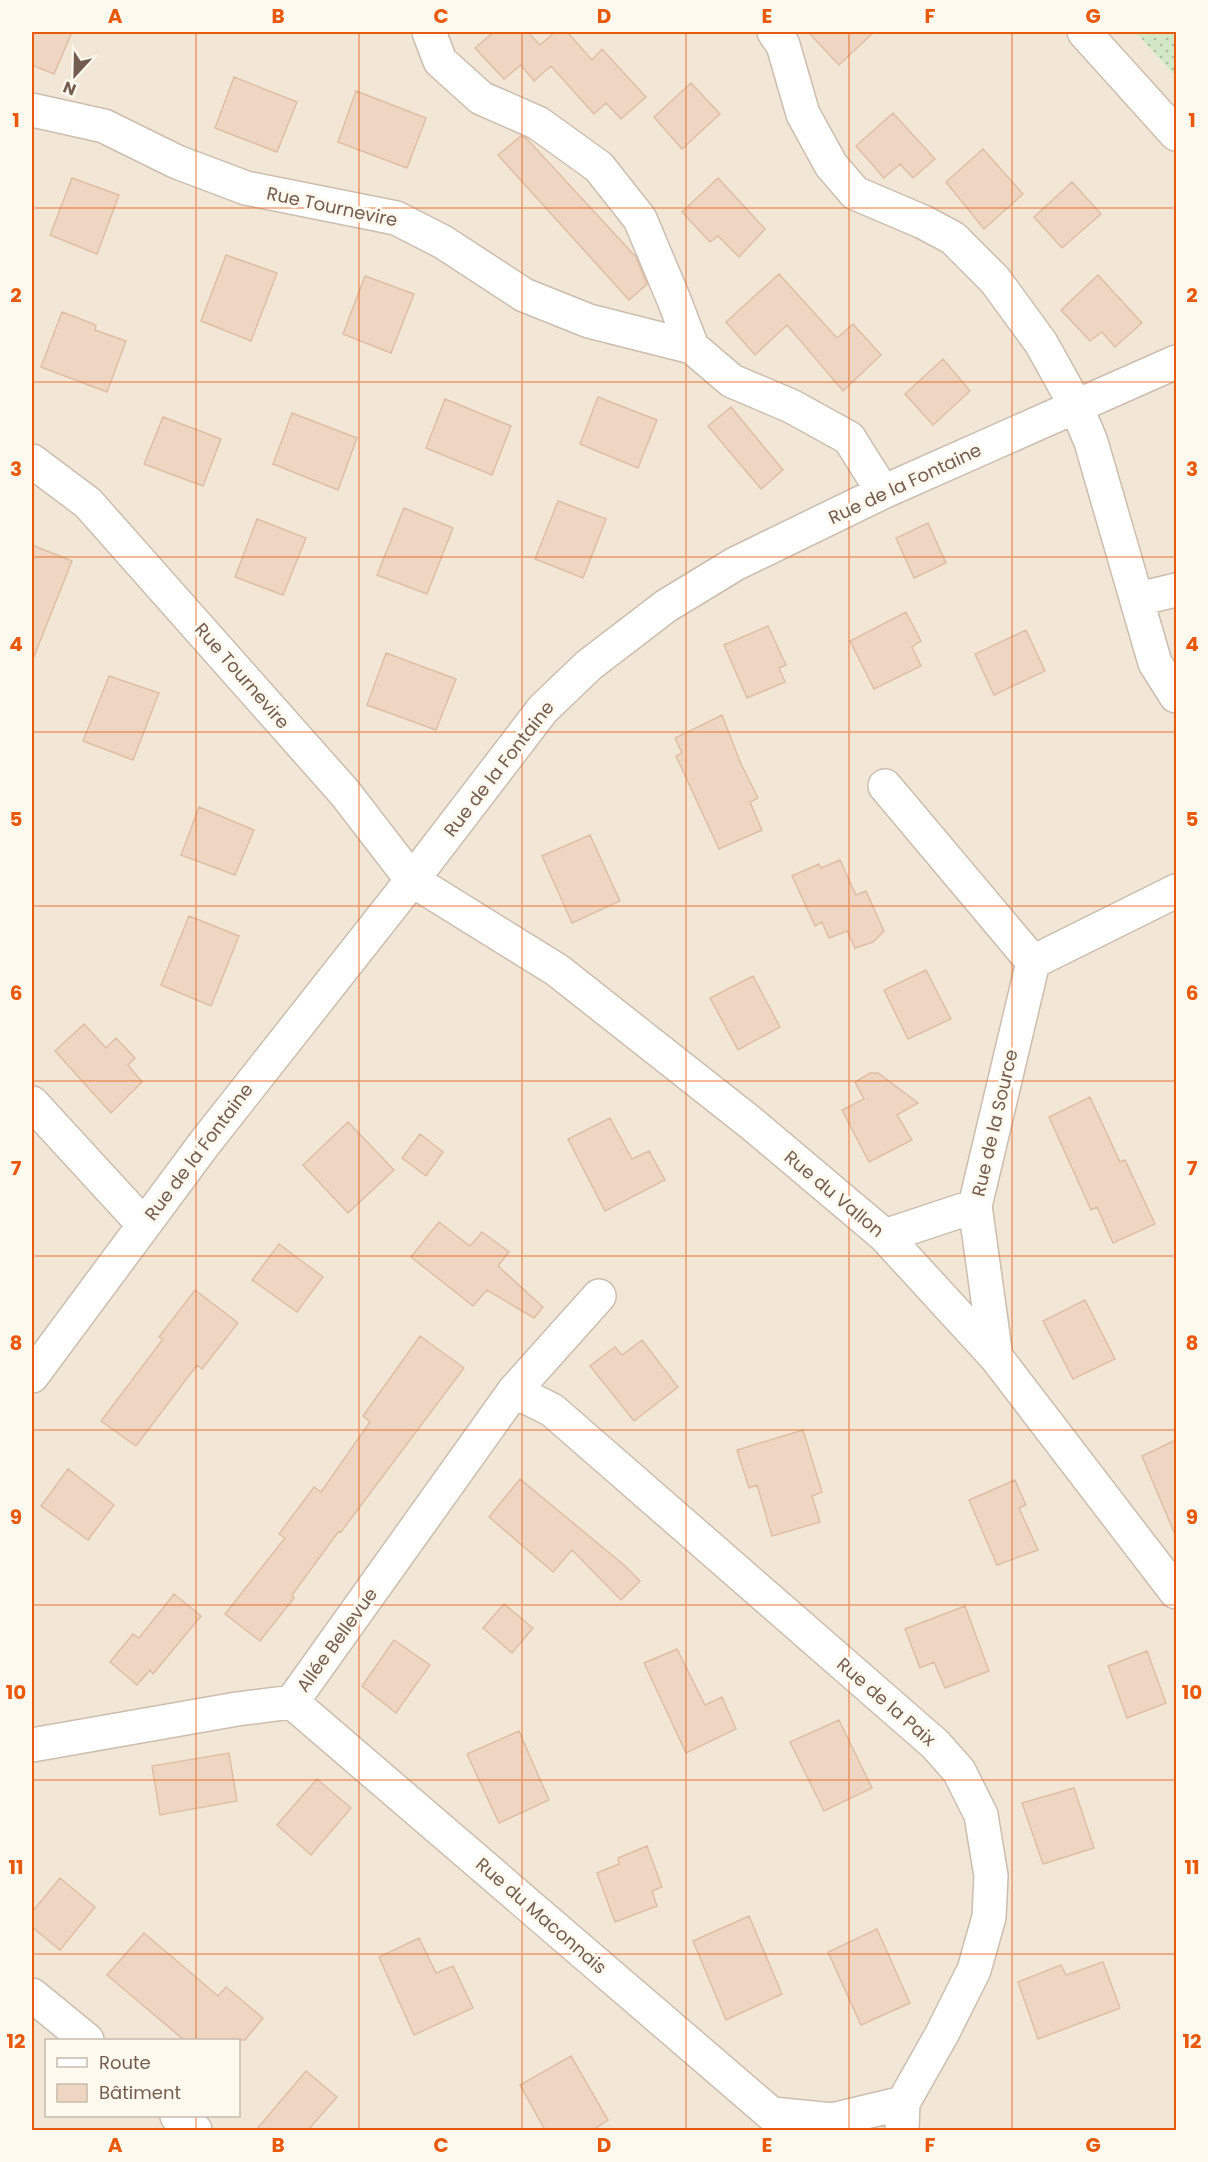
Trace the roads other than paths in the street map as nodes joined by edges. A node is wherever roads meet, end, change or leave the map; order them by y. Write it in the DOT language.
graph roads {
  1 [pos="429,32"];
  2 [pos="774,32"];
  3 [pos="1084,32"];
  4 [pos="32,110"];
  5 [pos="1176,134"];
  6 [pos="692,347"];
  7 [pos="1176,362"];
  8 [pos="1076,405"];
  9 [pos="32,461"];
  10 [pos="883,492"];
  11 [pos="1176,590"];
  12 [pos="1138,599"];
  13 [pos="1176,696"];
  14 [pos="885,786"];
  15 [pos="412,880"];
  16 [pos="1176,891"];
  17 [pos="1033,962"];
  18 [pos="32,1103"];
  19 [pos="975,1206"];
  20 [pos="144,1225"];
  21 [pos="885,1236"];
  22 [pos="599,1296"];
  23 [pos="996,1357"];
  24 [pos="32,1376"];
  25 [pos="514,1391"];
  26 [pos="1176,1592"];
  27 [pos="292,1702"];
  28 [pos="32,1745"];
  29 [pos="32,1995"];
  30 [pos="86,2039"];
  31 [pos="179,2117"];
  32 [pos="902,2117"];
  33 [pos="781,2122"];
  34 [pos="195,2130"];
  1 -- 6 [label="street"];
  2 -- 8 [label="street"];
  3 -- 5 [label="street"];
  4 -- 6 [label="street, Rue Tournevire"];
  6 -- 10 [label="street"];
  7 -- 8 [label="street, Rue de la Fontaine"];
  8 -- 10 [label="street, Rue de la Fontaine"];
  8 -- 12 [label="street"];
  9 -- 15 [label="street, Rue Tournevire"];
  10 -- 15 [label="street, Rue de la Fontaine"];
  11 -- 12 [label="street"];
  12 -- 13 [label="street"];
  14 -- 17 [label="street"];
  15 -- 20 [label="street, Rue de la Fontaine"];
  15 -- 21 [label="street, Rue du Vallon"];
  16 -- 17 [label="street"];
  17 -- 19 [label="street, Rue de la Source"];
  18 -- 20 [label="street"];
  19 -- 21 [label="street"];
  19 -- 23 [label="street, Rue de la Source"];
  20 -- 24 [label="street, Rue de la Fontaine"];
  21 -- 23 [label="street, Rue du Vallon"];
  22 -- 25 [label="street, Allée Bellevue"];
  23 -- 26 [label="street, Rue du Vallon"];
  25 -- 27 [label="street, Allée Bellevue"];
  25 -- 32 [label="street, Rue de la Paix"];
  27 -- 28 [label="street, Allée Bellevue"];
  27 -- 33 [label="street, Rue du Maconnais"];
  29 -- 30 [label="street"];
  31 -- 34 [label="street"];
  32 -- 33 [label="street"];
}
